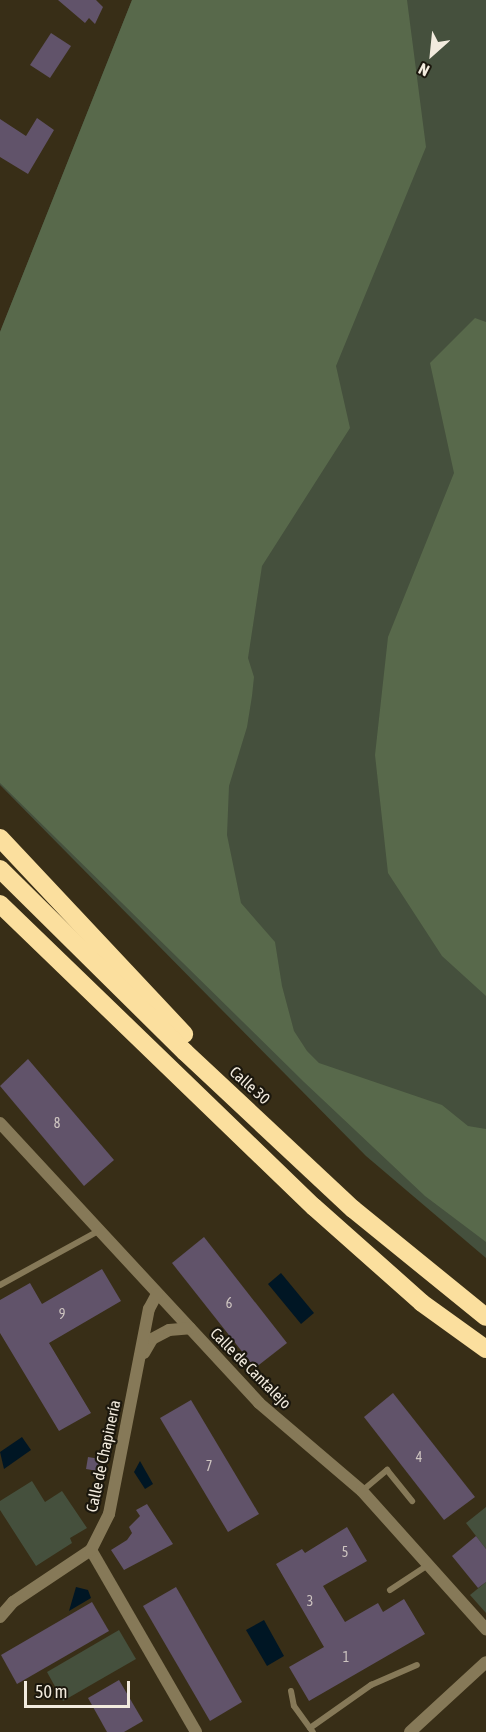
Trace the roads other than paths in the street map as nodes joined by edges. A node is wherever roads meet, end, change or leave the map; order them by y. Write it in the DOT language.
graph roads {
  1 [pos="0,837"];
  2 [pos="0,868"];
  3 [pos="0,904"];
  4 [pos="0,1123"];
  5 [pos="270,1128"];
  6 [pos="100,1230"];
  7 [pos="0,1285"];
  8 [pos="157,1293"];
  9 [pos="486,1317"];
  10 [pos="190,1328"];
  11 [pos="486,1349"];
  12 [pos="138,1361"];
  13 [pos="362,1491"];
  14 [pos="412,1501"];
  15 [pos="91,1550"];
  16 [pos="428,1566"];
  17 [pos="390,1590"];
  18 [pos="0,1617"];
  19 [pos="486,1629"];
  20 [pos="486,1662"];
  21 [pos="417,1665"];
  22 [pos="291,1691"];
  23 [pos="311,1730"];
  24 [pos="196,1732"];
  25 [pos="410,1732"];
  1 -- 5 [label="highway"];
  2 -- 5 [label="highway, Calle 30"];
  3 -- 11 [label="highway"];
  4 -- 6 [label="street, Calle de Cantalejo"];
  5 -- 9 [label="highway, Calle 30"];
  6 -- 7 [label="lane"];
  6 -- 8 [label="street, Calle de Cantalejo"];
  8 -- 10 [label="street, Calle de Cantalejo"];
  8 -- 12 [label="street, Calle de Chapinería"];
  10 -- 12 [label="street, Calle de Chapinería"];
  10 -- 13 [label="street, Calle de Cantalejo"];
  12 -- 15 [label="street, Calle de Chapinería"];
  13 -- 14 [label="lane"];
  13 -- 16 [label="street, Calle de Cantalejo"];
  15 -- 18 [label="street, Calle de Chapinería"];
  15 -- 24 [label="street"];
  16 -- 17 [label="lane"];
  16 -- 19 [label="street, Calle de Cantalejo"];
  20 -- 25 [label="street"];
  21 -- 23 [label="lane"];
  22 -- 23 [label="lane"];
}
